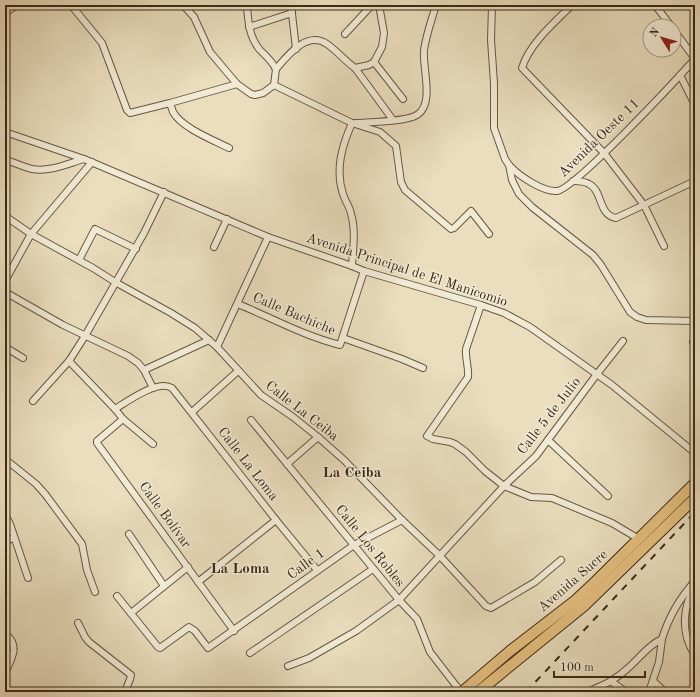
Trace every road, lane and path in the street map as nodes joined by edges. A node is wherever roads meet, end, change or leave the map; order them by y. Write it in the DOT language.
graph roads {
  1 [pos="17,5"];
  2 [pos="71,5"];
  3 [pos="184,5"];
  4 [pos="247,5"];
  5 [pos="291,5"];
  6 [pos="372,5"];
  7 [pos="379,5"];
  8 [pos="436,5"];
  9 [pos="492,5"];
  10 [pos="572,5"];
  11 [pos="655,5"];
  12 [pos="5,13"];
  13 [pos="292,13"];
  14 [pos="665,18"];
  15 [pos="249,27"];
  16 [pos="345,34"];
  17 [pos="682,41"];
  18 [pos="296,49"];
  19 [pos="695,59"];
  20 [pos="374,62"];
  21 [pos="355,68"];
  22 [pos="276,69"];
  23 [pos="680,75"];
  24 [pos="237,84"];
  25 [pos="274,85"];
  26 [pos="403,99"];
  27 [pos="170,103"];
  28 [pos="695,104"];
  29 [pos="393,120"];
  30 [pos="352,123"];
  31 [pos="5,132"];
  32 [pos="229,148"];
  33 [pos="604,153"];
  34 [pos="84,159"];
  35 [pos="5,160"];
  36 [pos="92,162"];
  37 [pos="509,165"];
  38 [pos="695,180"];
  39 [pos="573,181"];
  40 [pos="164,192"];
  41 [pos="644,205"];
  42 [pos="5,216"];
  43 [pos="227,219"];
  44 [pos="31,234"];
  45 [pos="489,234"];
  46 [pos="268,237"];
  47 [pos="664,246"];
  48 [pos="214,247"];
  49 [pos="136,249"];
  50 [pos="79,260"];
  51 [pos="352,266"];
  52 [pos="364,271"];
  53 [pos="5,281"];
  54 [pos="115,282"];
  55 [pos="5,292"];
  56 [pos="238,304"];
  57 [pos="481,305"];
  58 [pos="695,321"];
  59 [pos="85,336"];
  60 [pos="342,338"];
  61 [pos="209,340"];
  62 [pos="623,341"];
  63 [pos="5,347"];
  64 [pos="217,347"];
  65 [pos="23,358"];
  66 [pos="69,361"];
  67 [pos="423,368"];
  68 [pos="144,370"];
  69 [pos="238,370"];
  70 [pos="597,374"];
  71 [pos="153,388"];
  72 [pos="33,400"];
  73 [pos="115,409"];
  74 [pos="192,412"];
  75 [pos="123,419"];
  76 [pos="251,420"];
  77 [pos="318,437"];
  78 [pos="548,440"];
  79 [pos="153,444"];
  80 [pos="695,453"];
  81 [pos="5,460"];
  82 [pos="287,464"];
  83 [pos="695,483"];
  84 [pos="504,486"];
  85 [pos="608,496"];
  86 [pos="695,498"];
  87 [pos="5,515"];
  88 [pos="276,520"];
  89 [pos="402,520"];
  90 [pos="129,534"];
  91 [pos="14,538"];
  92 [pos="639,539"];
  93 [pos="5,541"];
  94 [pos="354,545"];
  95 [pos="440,556"];
  96 [pos="561,560"];
  97 [pos="188,567"];
  98 [pos="373,569"];
  99 [pos="317,570"];
  100 [pos="28,578"];
  101 [pos="695,581"];
  102 [pos="198,582"];
  103 [pos="695,585"];
  104 [pos="164,586"];
  105 [pos="95,592"];
  106 [pos="117,596"];
  107 [pos="399,600"];
  108 [pos="131,613"];
  109 [pos="78,623"];
  110 [pos="234,631"];
  111 [pos="5,634"];
  112 [pos="662,639"];
  113 [pos="250,653"];
  114 [pos="695,655"];
  115 [pos="288,666"];
  116 [pos="5,674"];
  117 [pos="653,680"];
  118 [pos="612,682"];
  119 [pos="112,692"];
  120 [pos="120,692"];
  121 [pos="125,692"];
  122 [pos="462,692"];
  123 [pos="478,692"];
  124 [pos="587,692"];
  125 [pos="626,692"];
  126 [pos="649,692"];
  127 [pos="665,692"];
  1 -- 12 [label="street"];
  2 -- 27 [label="street"];
  3 -- 24 [label="street"];
  4 -- 15 [label="street"];
  5 -- 13 [label="street"];
  6 -- 16 [label="street"];
  7 -- 20 [label="street"];
  8 -- 29 [label="street"];
  9 -- 37 [label="street"];
  10 -- 33 [label="street"];
  11 -- 14 [label="street"];
  13 -- 15 [label="street"];
  13 -- 18 [label="street"];
  15 -- 22 [label="street"];
  17 -- 19 [label="street"];
  18 -- 21 [label="street"];
  18 -- 22 [label="street"];
  19 -- 23 [label="street, Avenida Oeste 11"];
  20 -- 21 [label="street"];
  20 -- 26 [label="street"];
  21 -- 29 [label="street"];
  22 -- 25 [label="street"];
  23 -- 28 [label="street"];
  23 -- 33 [label="street, Avenida Oeste 11"];
  24 -- 25 [label="street"];
  24 -- 27 [label="street"];
  25 -- 30 [label="street"];
  27 -- 32 [label="street"];
  29 -- 30 [label="street"];
  30 -- 45 [label="street"];
  30 -- 51 [label="street"];
  31 -- 34 [label="street, Avenida Principal de El Manicomio"];
  33 -- 39 [label="street, Avenida Oeste 11"];
  33 -- 41 [label="street"];
  34 -- 35 [label="street"];
  34 -- 36 [label="street, Avenida Principal de El Manicomio"];
  36 -- 40 [label="street, Avenida Principal de El Manicomio"];
  36 -- 44 [label="street"];
  37 -- 39 [label="street, Avenida Oeste 11"];
  37 -- 58 [label="street"];
  38 -- 41 [label="street"];
  39 -- 41 [label="street"];
  40 -- 43 [label="street, Avenida Principal de El Manicomio"];
  40 -- 49 [label="street"];
  41 -- 47 [label="street"];
  42 -- 44 [label="street, Calle La Ceiba"];
  43 -- 46 [label="street, Avenida Principal de El Manicomio"];
  43 -- 48 [label="street"];
  44 -- 50 [label="street, Calle La Ceiba"];
  44 -- 53 [label="street"];
  46 -- 51 [label="street, Avenida Principal de El Manicomio"];
  46 -- 56 [label="street"];
  49 -- 50 [label="street"];
  49 -- 54 [label="street"];
  50 -- 54 [label="street, Calle La Ceiba"];
  51 -- 52 [label="street, Avenida Principal de El Manicomio"];
  52 -- 57 [label="street, Avenida Principal de El Manicomio"];
  52 -- 60 [label="street"];
  54 -- 59 [label="street"];
  54 -- 61 [label="street, Calle La Ceiba"];
  55 -- 59 [label="street"];
  56 -- 60 [label="street, Calle Bachiche"];
  56 -- 64 [label="street"];
  57 -- 70 [label="street, Avenida Principal de El Manicomio"];
  57 -- 84 [label="street"];
  59 -- 66 [label="street"];
  59 -- 68 [label="street"];
  60 -- 67 [label="street"];
  61 -- 64 [label="street, Calle La Ceiba"];
  61 -- 68 [label="street"];
  62 -- 70 [label="street, Calle 5 de Julio"];
  63 -- 65 [label="street"];
  64 -- 69 [label="street, Calle La Ceiba"];
  66 -- 72 [label="street"];
  66 -- 73 [label="street"];
  68 -- 71 [label="street"];
  69 -- 74 [label="street"];
  69 -- 77 [label="street, Calle La Ceiba"];
  70 -- 78 [label="street, Calle 5 de Julio"];
  70 -- 80 [label="street, Avenida Principal de El Manicomio"];
  71 -- 73 [label="street, Calle La Loma"];
  71 -- 74 [label="street, Calle La Loma"];
  73 -- 75 [label="street"];
  74 -- 88 [label="street, Calle La Loma"];
  75 -- 79 [label="street"];
  75 -- 97 [label="street, Calle Bolívar"];
  76 -- 82 [label="street, Calle Los Robles"];
  77 -- 82 [label="street"];
  77 -- 89 [label="street, Calle La Ceiba"];
  78 -- 84 [label="street, Calle 5 de Julio"];
  78 -- 85 [label="street"];
  81 -- 105 [label="street"];
  82 -- 94 [label="street, Calle Los Robles"];
  83 -- 92 [label="main road, Avenida Sucre"];
  84 -- 92 [label="street"];
  84 -- 95 [label="street, Calle 5 de Julio"];
  86 -- 123 [label="main road, Avenida Sucre"];
  87 -- 91 [label="street"];
  88 -- 99 [label="street, Calle La Loma"];
  88 -- 102 [label="street"];
  89 -- 94 [label="street, Calle 1"];
  89 -- 95 [label="street, Calle La Ceiba"];
  90 -- 104 [label="street"];
  91 -- 93 [label="street"];
  91 -- 100 [label="street"];
  92 -- 122 [label="main road, Avenida Sucre"];
  94 -- 98 [label="street, Calle Los Robles"];
  94 -- 99 [label="street, Calle 1"];
  95 -- 96 [label="street, Calle La Ceiba"];
  95 -- 107 [label="street, Calle 5 de Julio"];
  97 -- 102 [label="street, Calle Bolívar"];
  97 -- 104 [label="street"];
  98 -- 107 [label="street, Calle Los Robles"];
  98 -- 113 [label="street"];
  99 -- 110 [label="street, Calle 1"];
  101 -- 112 [label="street"];
  102 -- 110 [label="street, Calle Bolívar"];
  103 -- 114 [label="street"];
  104 -- 108 [label="street"];
  106 -- 108 [label="street"];
  107 -- 115 [label="street, Calle 5 de Julio"];
  107 -- 122 [label="street, Calle Los Robles"];
  108 -- 110 [label="street, Calle 1"];
  109 -- 121 [label="street"];
  111 -- 116 [label="street"];
  112 -- 117 [label="street"];
  112 -- 118 [label="street"];
  117 -- 126 [label="street"];
  117 -- 127 [label="street"];
  118 -- 124 [label="street"];
  118 -- 125 [label="street"];
  119 -- 120 [label="street"];
}
